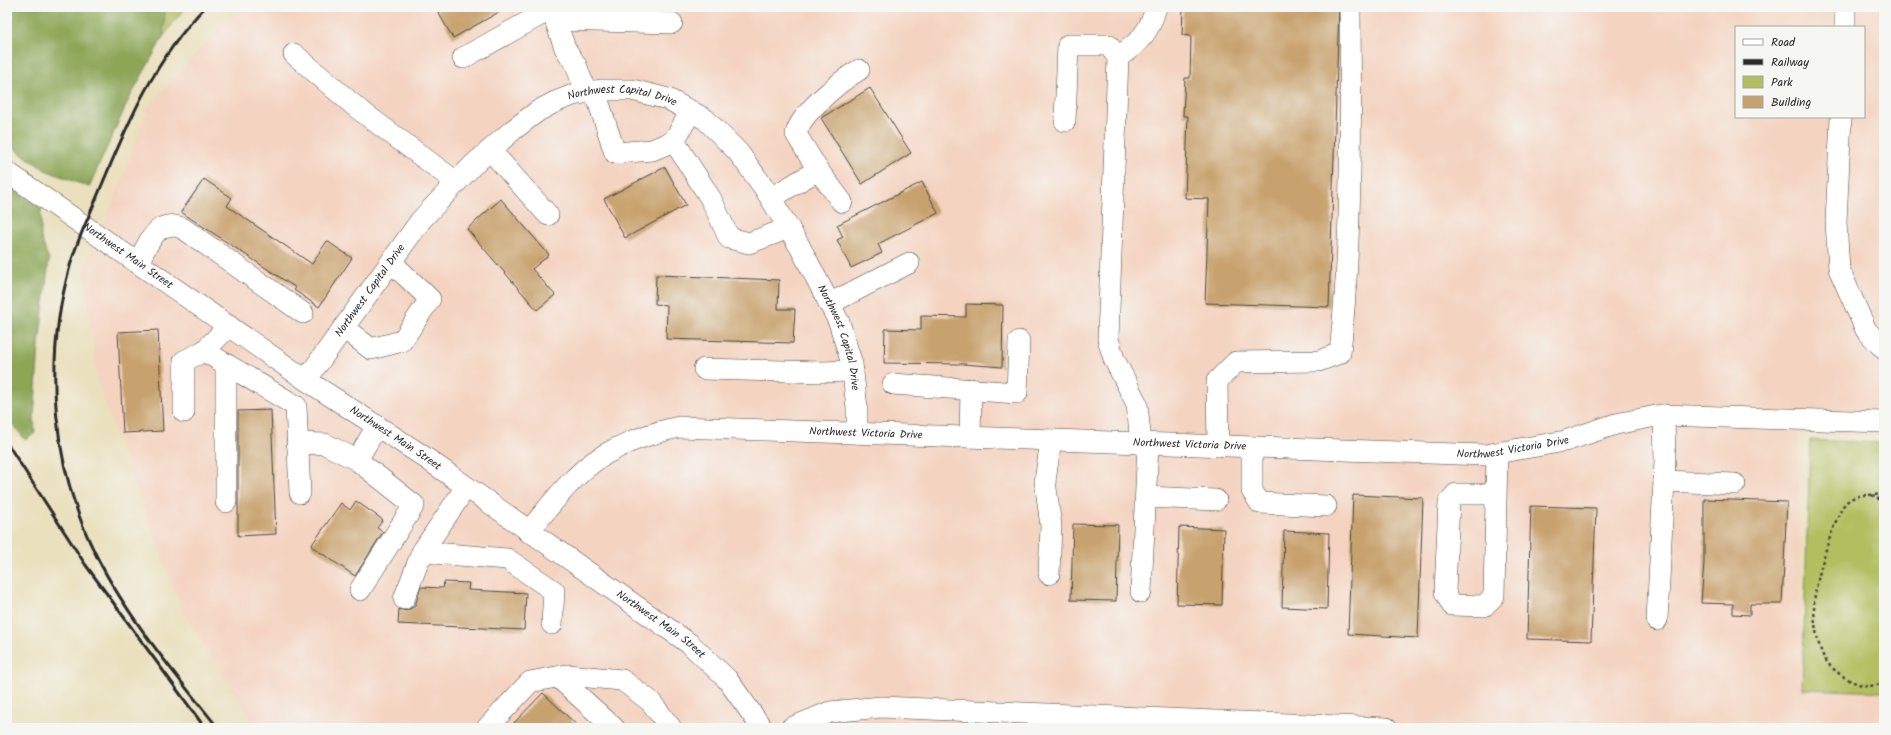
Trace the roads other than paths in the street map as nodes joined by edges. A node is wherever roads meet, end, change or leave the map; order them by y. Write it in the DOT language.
graph roads {
  1 [pos="1156,7"];
  2 [pos="1845,7"];
  3 [pos="1350,10"];
  4 [pos="552,12"];
  5 [pos="672,22"];
  6 [pos="1845,26"];
  7 [pos="294,54"];
  8 [pos="1118,57"];
  9 [pos="463,58"];
  10 [pos="859,70"];
  11 [pos="590,92"];
  12 [pos="692,111"];
  13 [pos="1841,118"];
  14 [pos="1065,121"];
  15 [pos="674,141"];
  16 [pos="490,150"];
  17 [pos="818,170"];
  18 [pos="7,172"];
  19 [pos="456,182"];
  20 [pos="771,198"];
  21 [pos="842,202"];
  22 [pos="548,215"];
  23 [pos="789,228"];
  24 [pos="138,262"];
  25 [pos="391,262"];
  26 [pos="909,263"];
  27 [pos="829,304"];
  28 [pos="303,313"];
  29 [pos="229,326"];
  30 [pos="344,328"];
  31 [pos="1019,341"];
  32 [pos="1884,349"];
  33 [pos="204,351"];
  34 [pos="226,364"];
  35 [pos="704,369"];
  36 [pos="853,371"];
  37 [pos="306,380"];
  38 [pos="892,384"];
  39 [pos="971,389"];
  40 [pos="184,412"];
  41 [pos="1664,415"];
  42 [pos="1884,422"];
  43 [pos="377,426"];
  44 [pos="857,433"];
  45 [pos="970,437"];
  46 [pos="1051,440"];
  47 [pos="298,443"];
  48 [pos="1145,444"];
  49 [pos="1218,446"];
  50 [pos="1252,448"];
  51 [pos="1497,453"];
  52 [pos="357,460"];
  53 [pos="1664,481"];
  54 [pos="1734,484"];
  55 [pos="466,487"];
  56 [pos="300,493"];
  57 [pos="1496,494"];
  58 [pos="1146,497"];
  59 [pos="1216,500"];
  60 [pos="226,502"];
  61 [pos="1326,506"];
  62 [pos="528,532"];
  63 [pos="422,552"];
  64 [pos="1049,574"];
  65 [pos="360,590"];
  66 [pos="1142,592"];
  67 [pos="404,599"];
  68 [pos="1657,620"];
  69 [pos="552,624"];
  70 [pos="558,677"];
  71 [pos="487,728"];
  72 [pos="614,728"];
  73 [pos="671,728"];
  74 [pos="762,728"];
  75 [pos="791,728"];
  76 [pos="1387,728"];
  1 -- 8 [label="street"];
  2 -- 6 [label="street"];
  3 -- 49 [label="street"];
  4 -- 5 [label="street"];
  4 -- 9 [label="street"];
  4 -- 11 [label="street"];
  7 -- 19 [label="street"];
  8 -- 14 [label="street"];
  8 -- 48 [label="street"];
  10 -- 17 [label="street"];
  11 -- 12 [label="street, Northwest Capital Drive"];
  11 -- 15 [label="street"];
  11 -- 16 [label="street, Northwest Capital Drive"];
  12 -- 15 [label="street"];
  12 -- 20 [label="street, Northwest Capital Drive"];
  13 -- 32 [label="street"];
  15 -- 23 [label="street"];
  16 -- 19 [label="street, Northwest Capital Drive"];
  16 -- 22 [label="street"];
  17 -- 20 [label="street"];
  17 -- 21 [label="street"];
  18 -- 24 [label="street, Northwest Main Street"];
  19 -- 25 [label="street, Northwest Capital Drive"];
  20 -- 23 [label="street, Northwest Capital Drive"];
  23 -- 27 [label="street, Northwest Capital Drive"];
  24 -- 28 [label="street"];
  24 -- 29 [label="street, Northwest Main Street"];
  25 -- 30 [label="street, Northwest Capital Drive"];
  25 -- 30 [label="street"];
  26 -- 27 [label="street"];
  27 -- 36 [label="street, Northwest Capital Drive"];
  29 -- 33 [label="street"];
  29 -- 37 [label="street, Northwest Main Street"];
  30 -- 37 [label="street, Northwest Capital Drive"];
  31 -- 39 [label="street"];
  33 -- 34 [label="street"];
  33 -- 40 [label="street"];
  34 -- 47 [label="street"];
  34 -- 60 [label="street"];
  35 -- 36 [label="street"];
  36 -- 44 [label="street, Northwest Capital Drive"];
  37 -- 43 [label="street, Northwest Main Street"];
  38 -- 39 [label="street"];
  39 -- 45 [label="street"];
  41 -- 42 [label="street, Northwest Victoria Drive"];
  41 -- 51 [label="street, Northwest Victoria Drive"];
  41 -- 53 [label="street"];
  43 -- 52 [label="street"];
  43 -- 55 [label="street, Northwest Main Street"];
  44 -- 45 [label="street, Northwest Victoria Drive"];
  44 -- 62 [label="street, Northwest Victoria Drive"];
  45 -- 46 [label="street, Northwest Victoria Drive"];
  46 -- 48 [label="street, Northwest Victoria Drive"];
  46 -- 64 [label="street"];
  47 -- 52 [label="street"];
  47 -- 56 [label="street"];
  48 -- 49 [label="street, Northwest Victoria Drive"];
  48 -- 58 [label="street"];
  49 -- 50 [label="street, Northwest Victoria Drive"];
  50 -- 51 [label="street, Northwest Victoria Drive"];
  50 -- 61 [label="street"];
  51 -- 57 [label="street"];
  52 -- 65 [label="street"];
  53 -- 54 [label="street"];
  53 -- 68 [label="street"];
  55 -- 62 [label="street, Northwest Main Street"];
  55 -- 63 [label="street"];
  57 -- 57 [label="street"];
  58 -- 59 [label="street"];
  58 -- 66 [label="street"];
  62 -- 74 [label="street, Northwest Main Street"];
  63 -- 67 [label="street"];
  63 -- 69 [label="street"];
  70 -- 71 [label="street"];
  70 -- 72 [label="street"];
  70 -- 73 [label="street"];
  75 -- 76 [label="street"];
}
